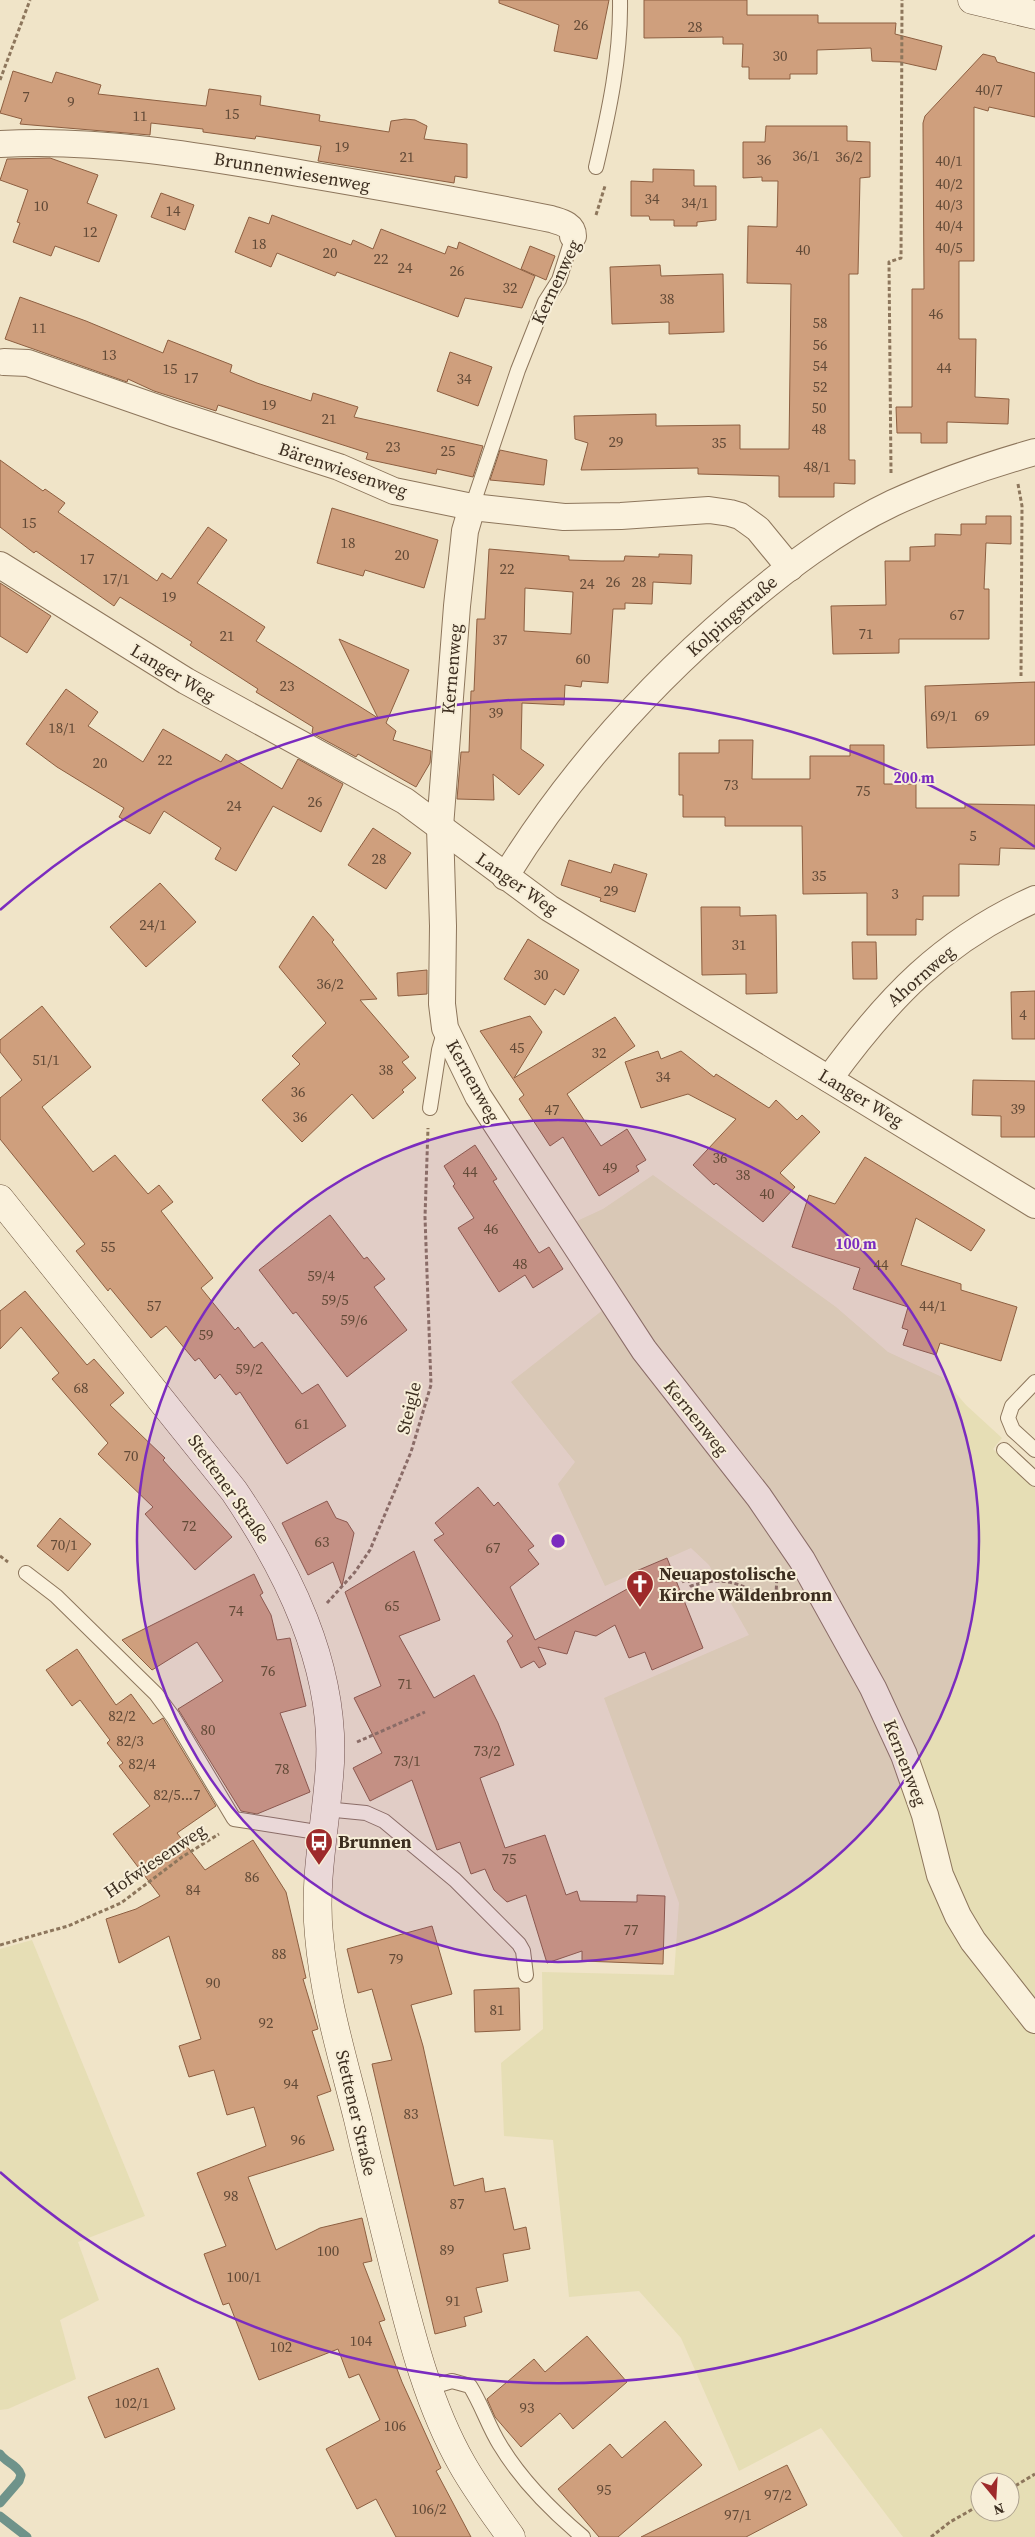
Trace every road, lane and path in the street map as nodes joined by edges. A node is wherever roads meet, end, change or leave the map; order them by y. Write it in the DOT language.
graph roads {
  1 [pos="30,0"];
  2 [pos="620,0"];
  3 [pos="902,0"];
  4 [pos="972,0"];
  5 [pos="1035,15"];
  6 [pos="0,80"];
  7 [pos="0,144"];
  8 [pos="596,167"];
  9 [pos="573,236"];
  10 [pos="4,362"];
  11 [pos="890,455"];
  12 [pos="1023,456"];
  13 [pos="472,507"];
  14 [pos="0,565"];
  15 [pos="790,568"];
  16 [pos="1021,676"];
  17 [pos="440,827"];
  18 [pos="505,877"];
  19 [pos="1035,899"];
  20 [pos="445,1028"];
  21 [pos="829,1079"];
  22 [pos="430,1108"];
  23 [pos="0,1199"];
  24 [pos="1035,1205"];
  25 [pos="1035,1382"];
  26 [pos="1004,1450"];
  27 [pos="1035,1450"];
  28 [pos="1035,1479"];
  29 [pos="788,1539"];
  30 [pos="26,1573"];
  31 [pos="682,1582"];
  32 [pos="301,1615"];
  33 [pos="425,1712"];
  34 [pos="330,1748"];
  35 [pos="237,1820"];
  36 [pos="324,1821"];
  37 [pos="0,1945"];
  38 [pos="526,1975"];
  39 [pos="1035,2020"];
  40 [pos="429,2388"];
  41 [pos="1035,2474"];
  42 [pos="1020,2482"];
  43 [pos="970,2511"];
  44 [pos="512,2537"];
  45 [pos="583,2537"];
  46 [pos="931,2537"];
  1 -- 6 [label="path"];
  2 -- 8 [label="lane"];
  3 -- 11 [label="path"];
  4 -- 5 [label="street"];
  7 -- 9 [label="street, Brunnenwiesenweg"];
  8 -- 9 [label="path, Kernenweg"];
  9 -- 13 [label="lane, Kernenweg"];
  10 -- 13 [label="street, Bärenwiesenweg"];
  12 -- 15 [label="street, Kolpingstraße"];
  12 -- 16 [label="path"];
  13 -- 15 [label="street, Bärenwiesenweg"];
  13 -- 17 [label="street, Kernenweg"];
  14 -- 17 [label="street, Langer Weg"];
  15 -- 18 [label="street, Kolpingstraße"];
  17 -- 18 [label="street, Langer Weg"];
  17 -- 20 [label="street, Kernenweg"];
  18 -- 21 [label="street, Langer Weg"];
  19 -- 21 [label="street, Ahornweg"];
  20 -- 22 [label="lane"];
  20 -- 29 [label="street, Kernenweg"];
  21 -- 24 [label="street, Langer Weg"];
  22 -- 32 [label="path, Steigle"];
  23 -- 32 [label="street, Stettener Straße"];
  25 -- 27 [label="lane"];
  26 -- 28 [label="lane"];
  29 -- 31 [label="path"];
  29 -- 39 [label="street, Kernenweg"];
  30 -- 35 [label="lane"];
  32 -- 34 [label="street, Stettener Straße"];
  33 -- 34 [label="path"];
  34 -- 36 [label="street, Stettener Straße"];
  35 -- 36 [label="lane"];
  35 -- 37 [label="path, Hofwiesenweg"];
  36 -- 38 [label="lane"];
  36 -- 40 [label="street, Stettener Straße"];
  40 -- 44 [label="street, Stettener Straße"];
  40 -- 45 [label="lane"];
  41 -- 42 [label="path"];
  43 -- 46 [label="path"];
}
